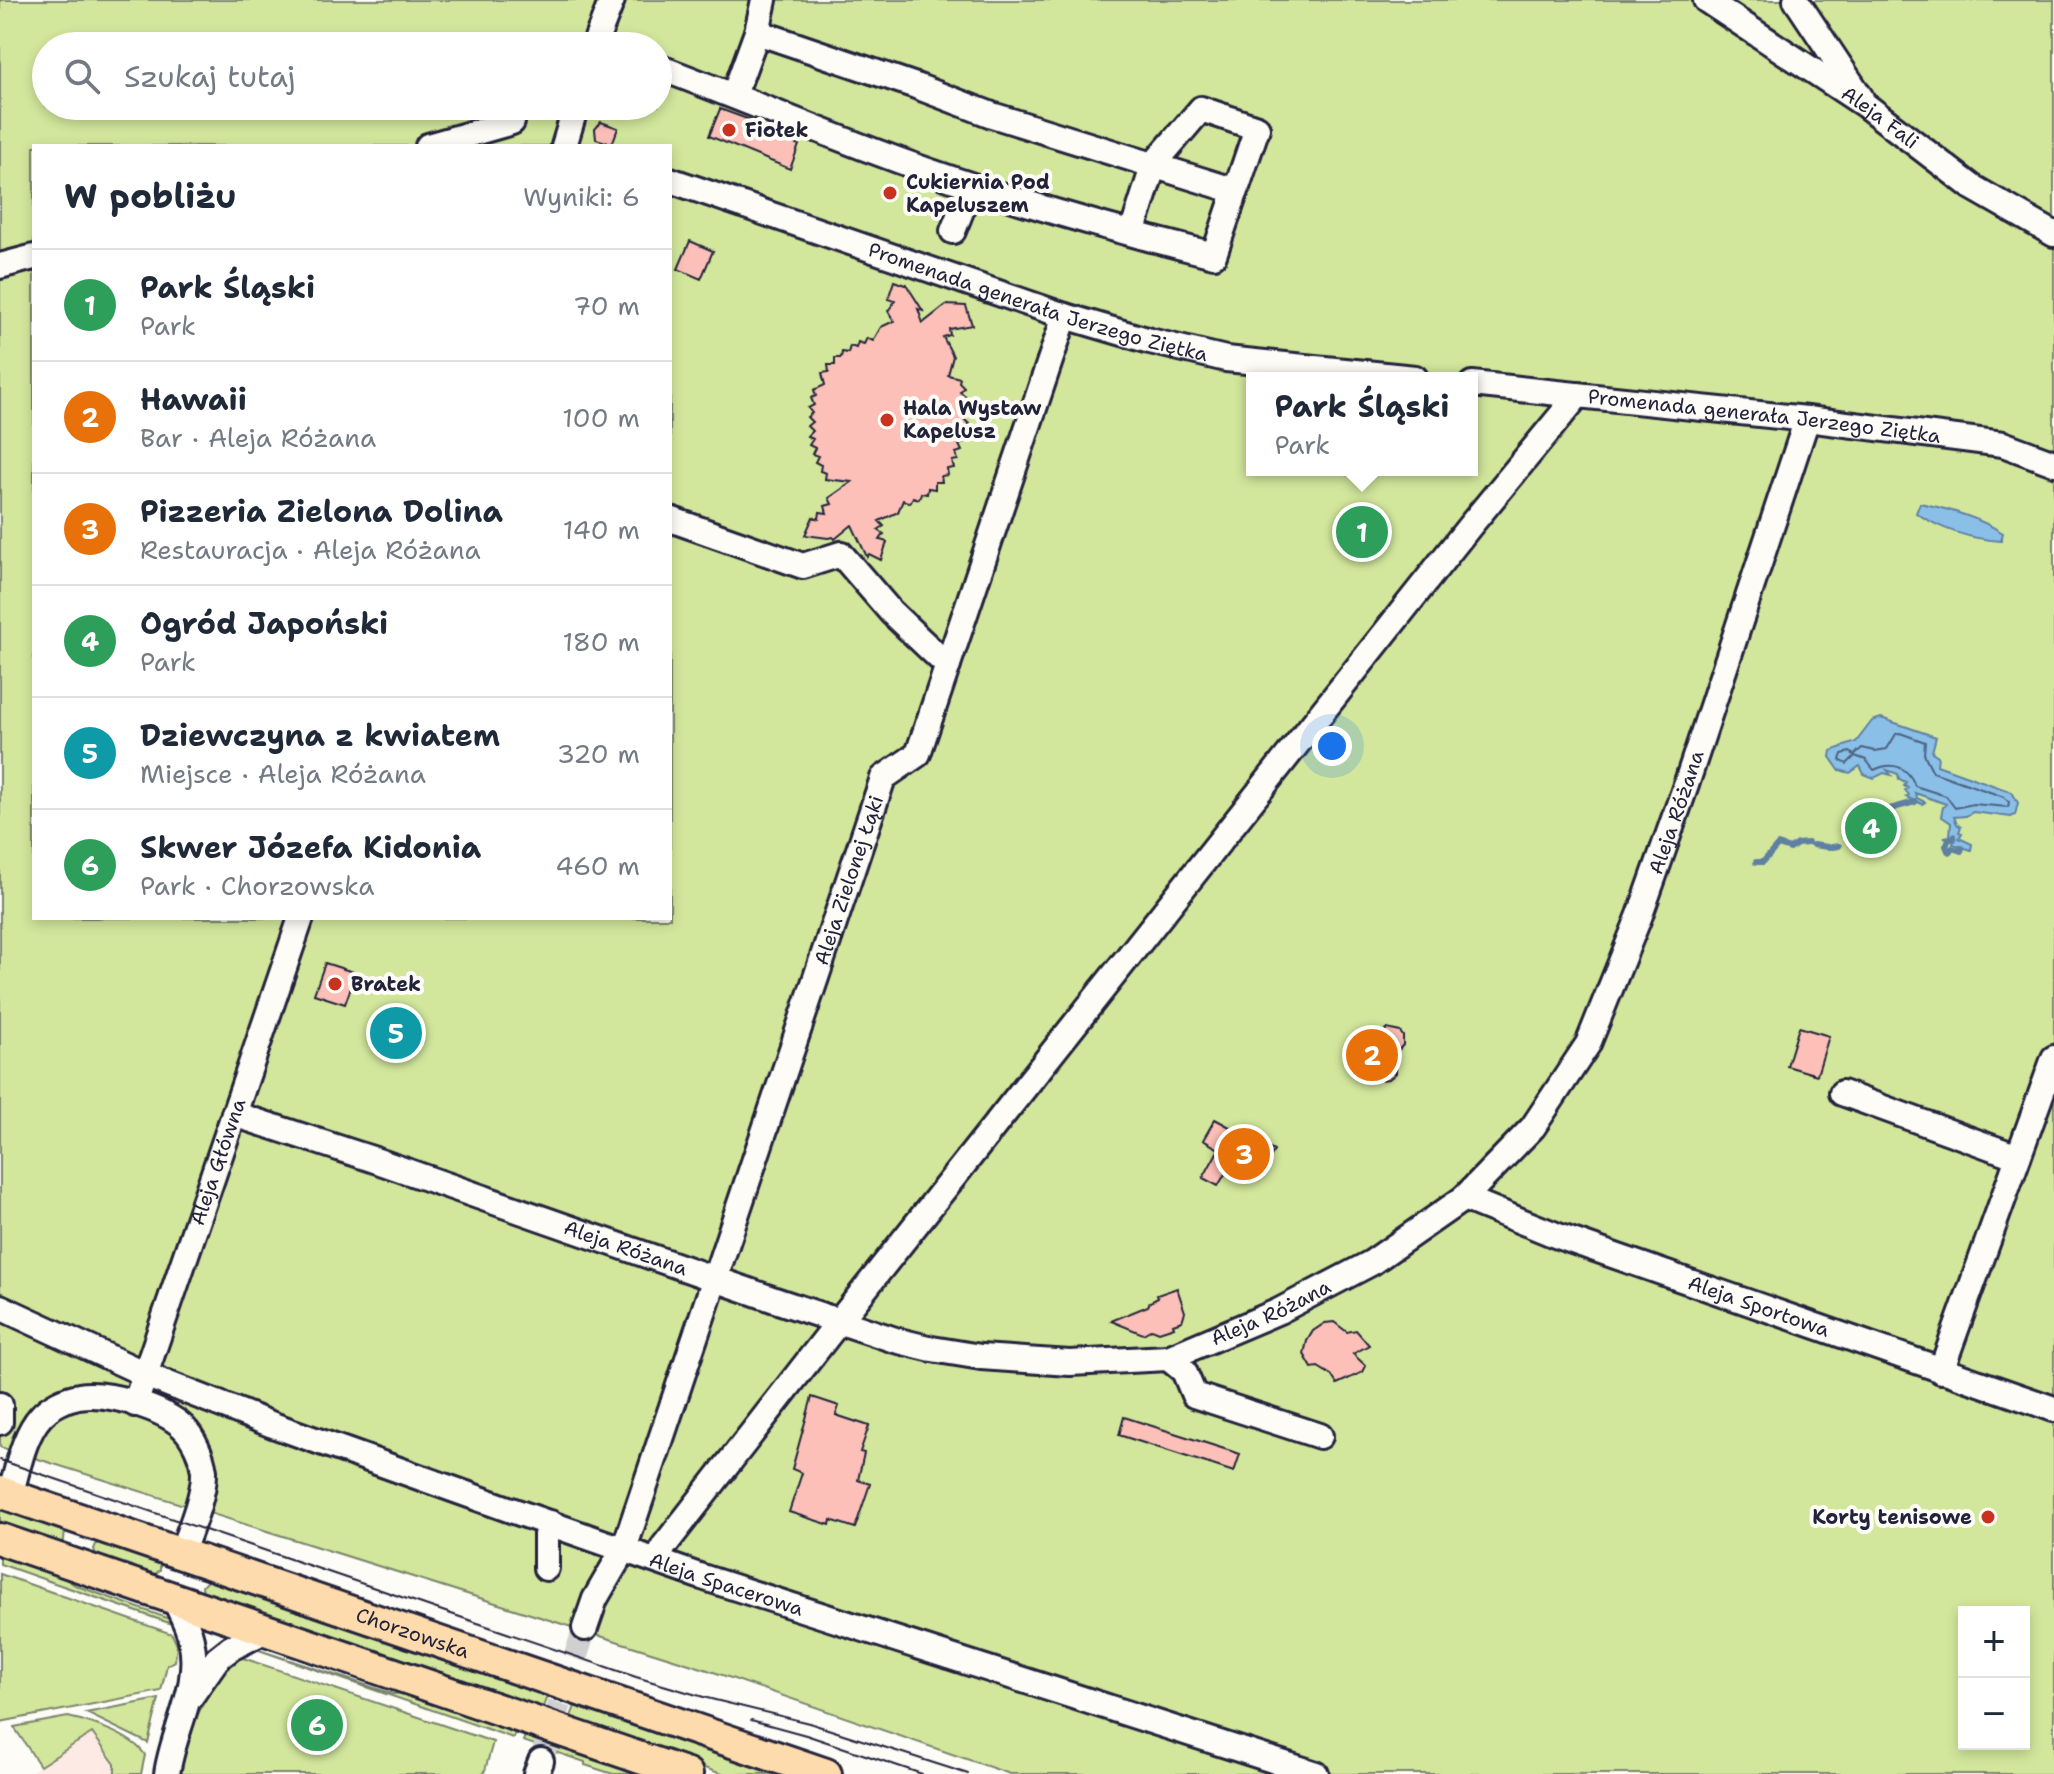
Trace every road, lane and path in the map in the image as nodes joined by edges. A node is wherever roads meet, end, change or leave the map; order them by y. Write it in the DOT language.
graph roads {
  1 [pos="764,0"];
  2 [pos="1706,0"];
  3 [pos="1796,0"];
  4 [pos="604,6"];
  5 [pos="599,32"];
  6 [pos="757,32"];
  7 [pos="672,72"];
  8 [pos="734,95"];
  9 [pos="1865,105"];
  10 [pos="571,120"];
  11 [pos="512,122"];
  12 [pos="562,143"];
  13 [pos="435,144"];
  14 [pos="1154,164"];
  15 [pos="672,181"];
  16 [pos="971,186"];
  17 [pos="1236,191"];
  18 [pos="953,231"];
  19 [pos="1132,233"];
  20 [pos="2054,234"];
  21 [pos="32,258"];
  22 [pos="0,266"];
  23 [pos="1065,316"];
  24 [pos="1355,372"];
  25 [pos="1478,385"];
  26 [pos="1578,395"];
  27 [pos="1807,419"];
  28 [pos="2054,463"];
  29 [pos="672,520"];
  30 [pos="948,666"];
  31 [pos="300,920"];
  32 [pos="2054,1058"];
  33 [pos="1842,1093"];
  34 [pos="234,1114"];
  35 [pos="2018,1157"];
  36 [pos="1464,1198"];
  37 [pos="714,1279"];
  38 [pos="0,1307"];
  39 [pos="841,1322"];
  40 [pos="1168,1358"];
  41 [pos="1941,1371"];
  42 [pos="146,1373"];
  43 [pos="135,1404"];
  44 [pos="0,1405"];
  45 [pos="2054,1409"];
  46 [pos="0,1422"];
  47 [pos="1320,1436"];
  48 [pos="5,1493"];
  49 [pos="85,1521"];
  50 [pos="550,1523"];
  51 [pos="0,1539"];
  52 [pos="624,1549"];
  53 [pos="184,1555"];
  54 [pos="658,1560"];
  55 [pos="71,1563"];
  56 [pos="546,1568"];
  57 [pos="174,1598"];
  58 [pos="585,1628"];
  59 [pos="266,1630"];
  60 [pos="189,1698"];
  61 [pos="167,1774"];
  62 [pos="687,1774"];
  63 [pos="826,1774"];
  64 [pos="1316,1774"];
  1 -- 6 [label="street"];
  2 -- 9 [label="street, Aleja Fali"];
  3 -- 9 [label="street"];
  4 -- 5 [label="street"];
  6 -- 8 [label="street"];
  6 -- 14 [label="street"];
  7 -- 8 [label="street"];
  8 -- 16 [label="street"];
  9 -- 20 [label="street, Aleja Fali"];
  10 -- 12 [label="street"];
  11 -- 13 [label="street"];
  14 -- 17 [label="street"];
  14 -- 17 [label="street"];
  14 -- 19 [label="street"];
  15 -- 23 [label="street, Promenada generała Jerzego Ziętka"];
  16 -- 18 [label="street"];
  16 -- 19 [label="street"];
  17 -- 19 [label="street"];
  21 -- 22 [label="street"];
  23 -- 24 [label="street, Promenada generała Jerzego Ziętka"];
  23 -- 30 [label="street, Aleja Zielonej Łąki"];
  25 -- 26 [label="street, Promenada generała Jerzego Ziętka"];
  26 -- 27 [label="street, Promenada generała Jerzego Ziętka"];
  26 -- 39 [label="street"];
  27 -- 28 [label="street, Promenada generała Jerzego Ziętka"];
  27 -- 36 [label="street, Aleja Różana"];
  29 -- 30 [label="street"];
  30 -- 37 [label="street, Aleja Zielonej Łąki"];
  31 -- 34 [label="street, Aleja Główna"];
  32 -- 35 [label="street"];
  33 -- 35 [label="street"];
  34 -- 37 [label="street, Aleja Różana"];
  34 -- 42 [label="street, Aleja Główna"];
  35 -- 41 [label="street"];
  36 -- 40 [label="street, Aleja Różana"];
  36 -- 41 [label="street, Aleja Sportowa"];
  37 -- 39 [label="street, Aleja Różana"];
  37 -- 52 [label="street, Aleja Zielonej Łąki"];
  38 -- 42 [label="street, Aleja Spacerowa"];
  39 -- 40 [label="street, Aleja Różana"];
  39 -- 54 [label="street"];
  40 -- 47 [label="street"];
  41 -- 45 [label="street, Aleja Sportowa"];
  42 -- 43 [label="street, Aleja Główna"];
  42 -- 50 [label="street, Aleja Spacerowa"];
  43 -- 48 [label="street"];
  43 -- 53 [label="street"];
  44 -- 46 [label="street"];
  48 -- 49 [label="main road, Chorzowska"];
  49 -- 53 [label="main road, Chorzowska"];
  49 -- 55 [label="main road"];
  50 -- 52 [label="street, Aleja Spacerowa"];
  50 -- 56 [label="street"];
  51 -- 55 [label="main road"];
  52 -- 54 [label="street, Aleja Spacerowa"];
  52 -- 58 [label="street, Aleja Zielonej Łąki"];
  53 -- 57 [label="main road"];
  53 -- 63 [label="main road, Chorzowska"];
  54 -- 64 [label="street, Aleja Spacerowa"];
  55 -- 57 [label="main road"];
  57 -- 59 [label="main road"];
  57 -- 60 [label="street"];
  59 -- 60 [label="street"];
  59 -- 62 [label="main road"];
  60 -- 61 [label="street"];
}
